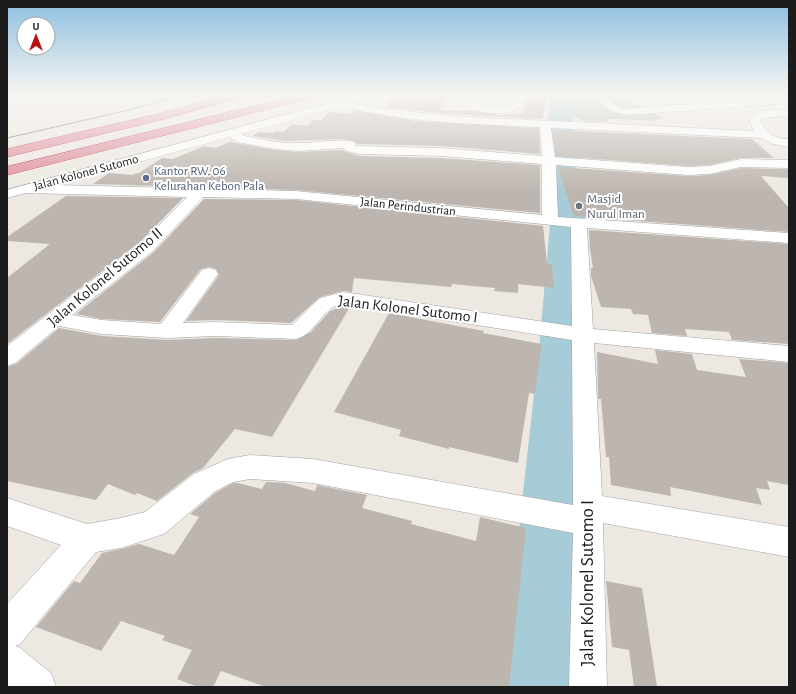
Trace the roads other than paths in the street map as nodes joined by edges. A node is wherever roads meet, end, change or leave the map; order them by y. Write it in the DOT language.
graph roads {
  1 [pos="87,126"];
  2 [pos="120,126"];
  3 [pos="161,126"];
  4 [pos="186,126"];
  5 [pos="256,126"];
  6 [pos="549,126"];
  7 [pos="598,126"];
  8 [pos="758,126"];
  9 [pos="232,133"];
  10 [pos="763,135"];
  11 [pos="789,143"];
  12 [pos="7,145"];
  13 [pos="7,153"];
  14 [pos="552,161"];
  15 [pos="789,164"];
  16 [pos="7,165"];
  17 [pos="7,171"];
  18 [pos="27,189"];
  19 [pos="200,192"];
  20 [pos="7,194"];
  21 [pos="551,221"];
  22 [pos="576,222"];
  23 [pos="789,238"];
  24 [pos="209,274"];
  25 [pos="54,319"];
  26 [pos="167,331"];
  27 [pos="577,334"];
  28 [pos="789,354"];
  29 [pos="7,358"];
  30 [pos="7,512"];
  31 [pos="581,516"];
  32 [pos="87,539"];
  33 [pos="789,542"];
  34 [pos="7,631"];
  35 [pos="7,661"];
  36 [pos="37,687"];
  37 [pos="588,687"];
  1 -- 12 [label="highway"];
  2 -- 13 [label="highway"];
  3 -- 16 [label="highway"];
  4 -- 17 [label="highway"];
  5 -- 9 [label="street, Jalan Kolonel Sutomo"];
  6 -- 14 [label="street"];
  7 -- 10 [label="street"];
  8 -- 10 [label="street"];
  9 -- 14 [label="street"];
  9 -- 18 [label="street, Jalan Kolonel Sutomo"];
  10 -- 11 [label="street"];
  14 -- 15 [label="street"];
  14 -- 21 [label="street"];
  18 -- 19 [label="street, Jalan Perindustrian"];
  18 -- 20 [label="street, Jalan Kolonel Sutomo"];
  19 -- 21 [label="street, Jalan Perindustrian"];
  19 -- 25 [label="street, Jalan Kolonel Sutomo II"];
  21 -- 22 [label="street, Jalan Perindustrian"];
  22 -- 23 [label="street, Jalan Perindustrian"];
  22 -- 27 [label="street, Jalan Kolonel Sutomo I"];
  24 -- 26 [label="street"];
  25 -- 26 [label="street, Jalan Kolonel Sutomo I"];
  25 -- 29 [label="street, Jalan Kolonel Sutomo II"];
  26 -- 27 [label="street, Jalan Kolonel Sutomo I"];
  27 -- 28 [label="street, Jalan Kolonel Sutomo I"];
  27 -- 31 [label="street, Jalan Kolonel Sutomo I"];
  30 -- 32 [label="street"];
  31 -- 32 [label="street"];
  31 -- 33 [label="street"];
  31 -- 37 [label="street, Jalan Kolonel Sutomo I"];
  32 -- 34 [label="street"];
  35 -- 36 [label="street"];
}
